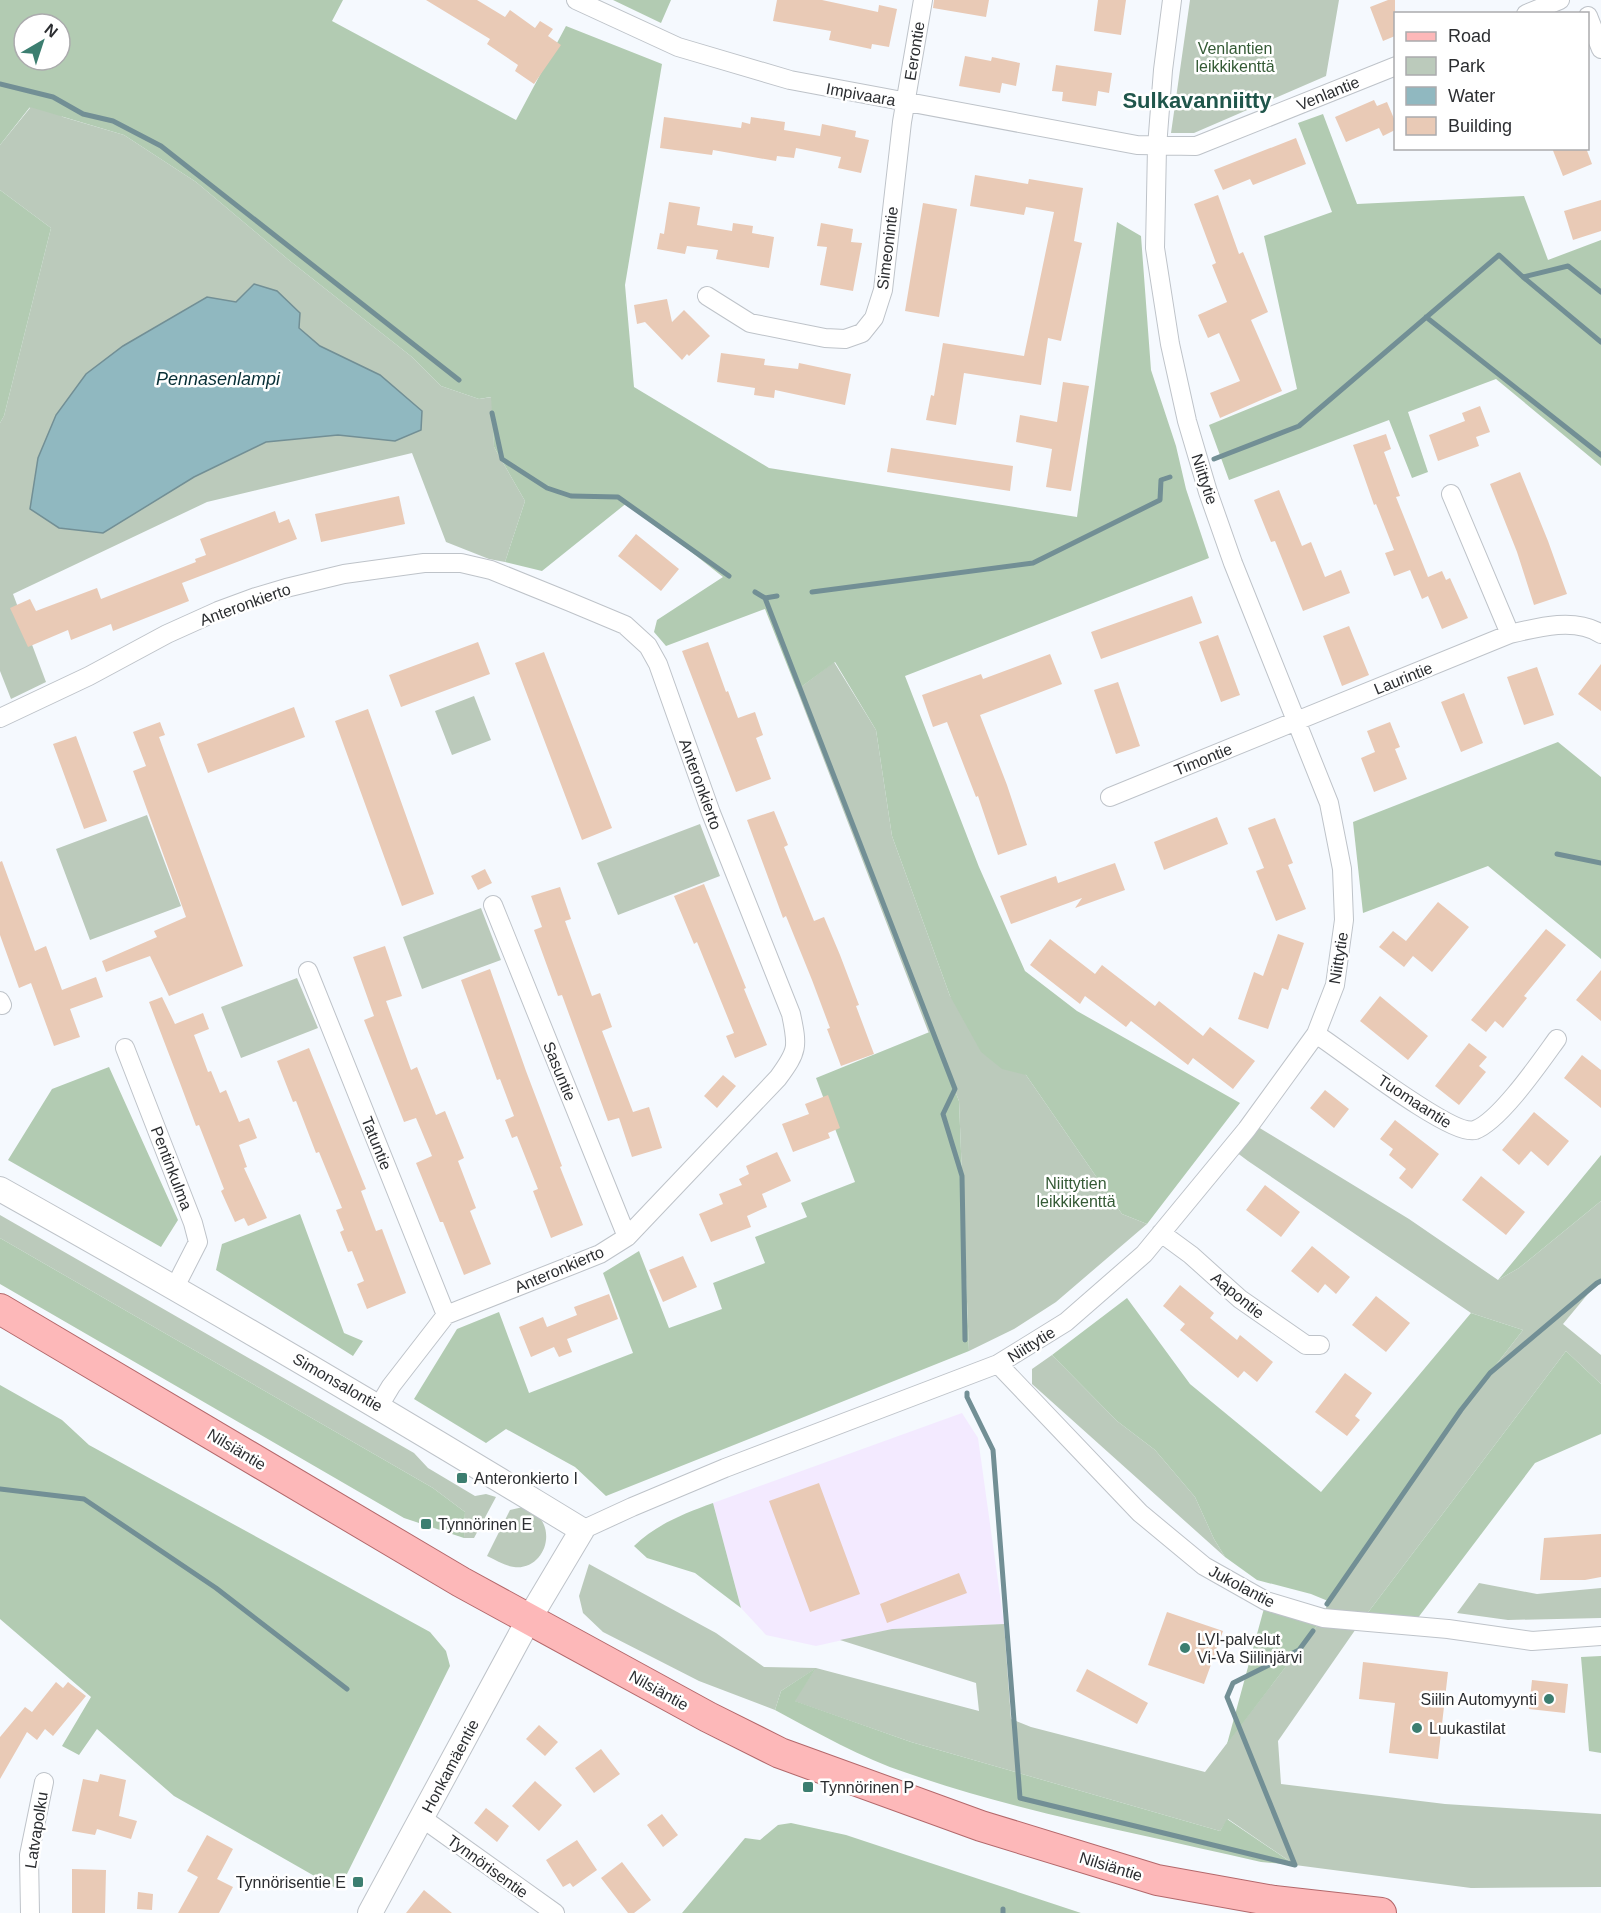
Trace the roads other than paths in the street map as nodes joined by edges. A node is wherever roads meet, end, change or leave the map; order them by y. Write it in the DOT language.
graph roads {
  1 [pos="576,0"];
  2 [pos="923,0"];
  3 [pos="1172,0"];
  4 [pos="1560,0"];
  5 [pos="1531,12"];
  6 [pos="1589,20"];
  7 [pos="1601,49"];
  8 [pos="1394,66"];
  9 [pos="906,102"];
  10 [pos="1157,147"];
  11 [pos="707,296"];
  12 [pos="1451,494"];
  13 [pos="1510,634"];
  14 [pos="1601,634"];
  15 [pos="0,718"];
  16 [pos="1296,721"];
  17 [pos="1110,797"];
  18 [pos="493,905"];
  19 [pos="308,971"];
  20 [pos="1316,1034"];
  21 [pos="1557,1039"];
  22 [pos="125,1048"];
  23 [pos="0,1190"];
  24 [pos="1161,1233"];
  25 [pos="627,1237"];
  26 [pos="175,1287"];
  27 [pos="0,1309"];
  28 [pos="446,1315"];
  29 [pos="1320,1346"];
  30 [pos="998,1364"];
  31 [pos="379,1406"];
  32 [pos="582,1530"];
  33 [pos="529,1619"];
  34 [pos="1601,1636"];
  35 [pos="44,1782"];
  36 [pos="422,1818"];
  37 [pos="1371,1912"];
  38 [pos="30,1913"];
  39 [pos="370,1913"];
  40 [pos="555,1913"];
  1 -- 9 [label="street, Impivaara"];
  2 -- 9 [label="street, Eerontie"];
  3 -- 10 [label="street, Niittytie"];
  4 -- 5 [label="street"];
  6 -- 7 [label="street"];
  8 -- 10 [label="street, Venlantie"];
  9 -- 10 [label="street, Impivaara"];
  9 -- 11 [label="street, Simeonintie"];
  10 -- 16 [label="street, Niittytie"];
  12 -- 13 [label="street"];
  13 -- 14 [label="street, Laurintie"];
  13 -- 16 [label="street, Laurintie"];
  15 -- 25 [label="street, Anteronkierto"];
  16 -- 17 [label="street, Timontie"];
  16 -- 20 [label="street, Niittytie"];
  18 -- 25 [label="street, Sasuntie"];
  19 -- 28 [label="street, Tatuntie"];
  20 -- 21 [label="street, Tuomaantie"];
  20 -- 24 [label="street, Niittytie"];
  22 -- 26 [label="street, Pentinkulma"];
  23 -- 26 [label="street, Simonsalontie"];
  24 -- 29 [label="street, Aapontie"];
  24 -- 30 [label="street, Niittytie"];
  25 -- 28 [label="street, Anteronkierto"];
  26 -- 31 [label="street, Simonsalontie"];
  27 -- 33 [label="main road, Nilsiäntie"];
  28 -- 31 [label="street"];
  30 -- 32 [label="street, Niittytie"];
  30 -- 34 [label="street, Jukolantie"];
  31 -- 32 [label="street, Simonsalontie"];
  32 -- 33 [label="street"];
  33 -- 36 [label="street, Honkamäentie"];
  33 -- 37 [label="main road, Nilsiäntie"];
  35 -- 38 [label="street, Latvapolku"];
  36 -- 39 [label="street, Honkamäentie"];
  36 -- 40 [label="street, Tynnörisentie"];
}
